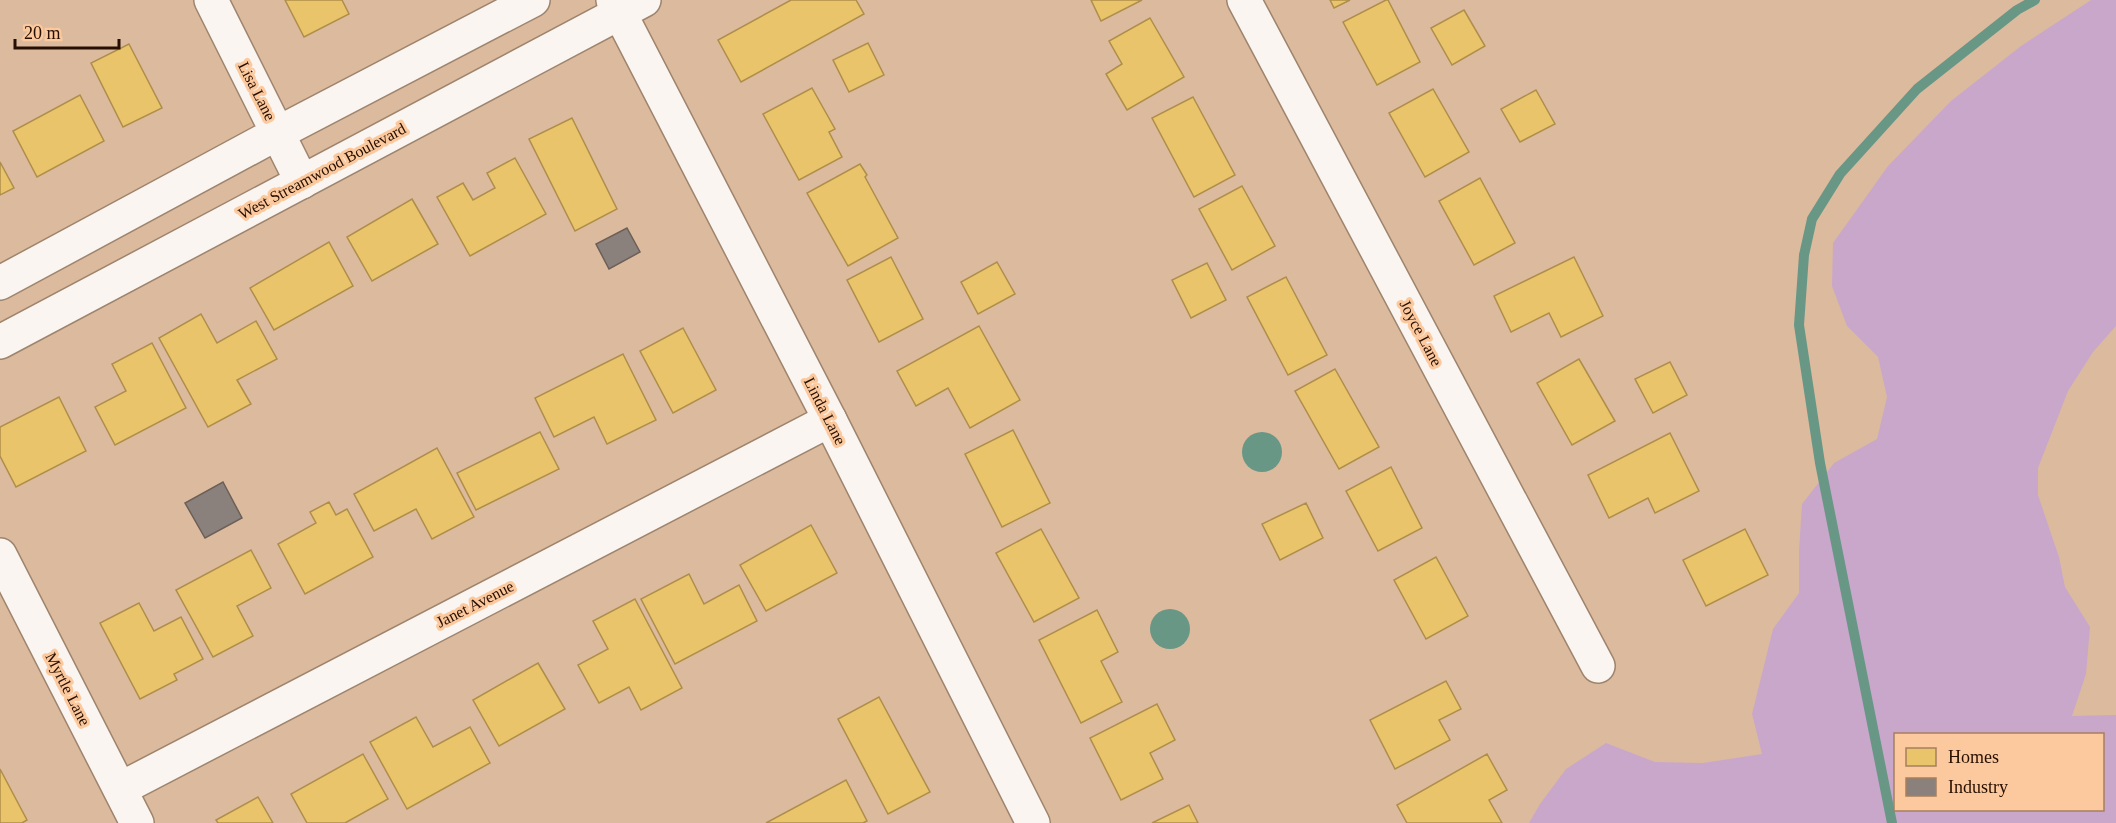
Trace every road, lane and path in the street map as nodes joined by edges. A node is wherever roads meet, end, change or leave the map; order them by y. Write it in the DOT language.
graph roads {
  1 [pos="211,0"];
  2 [pos="533,0"];
  3 [pos="1244,0"];
  4 [pos="625,4"];
  5 [pos="278,133"];
  6 [pos="302,182"];
  7 [pos="0,283"];
  8 [pos="0,342"];
  9 [pos="830,420"];
  10 [pos="0,555"];
  11 [pos="1598,666"];
  12 [pos="120,789"];
  13 [pos="137,823"];
  14 [pos="1031,823"];
  1 -- 5 [label="street, Lisa Lane"];
  2 -- 5 [label="street"];
  3 -- 11 [label="street, Joyce Lane"];
  4 -- 6 [label="street, West Streamwood Boulevard"];
  4 -- 9 [label="street, Linda Lane"];
  5 -- 6 [label="street, Lisa Lane"];
  5 -- 7 [label="street"];
  6 -- 8 [label="street, West Streamwood Boulevard"];
  9 -- 12 [label="street, Janet Avenue"];
  9 -- 14 [label="street, Linda Lane"];
  10 -- 12 [label="street, Myrtle Lane"];
  12 -- 13 [label="street, Myrtle Lane"];
}
